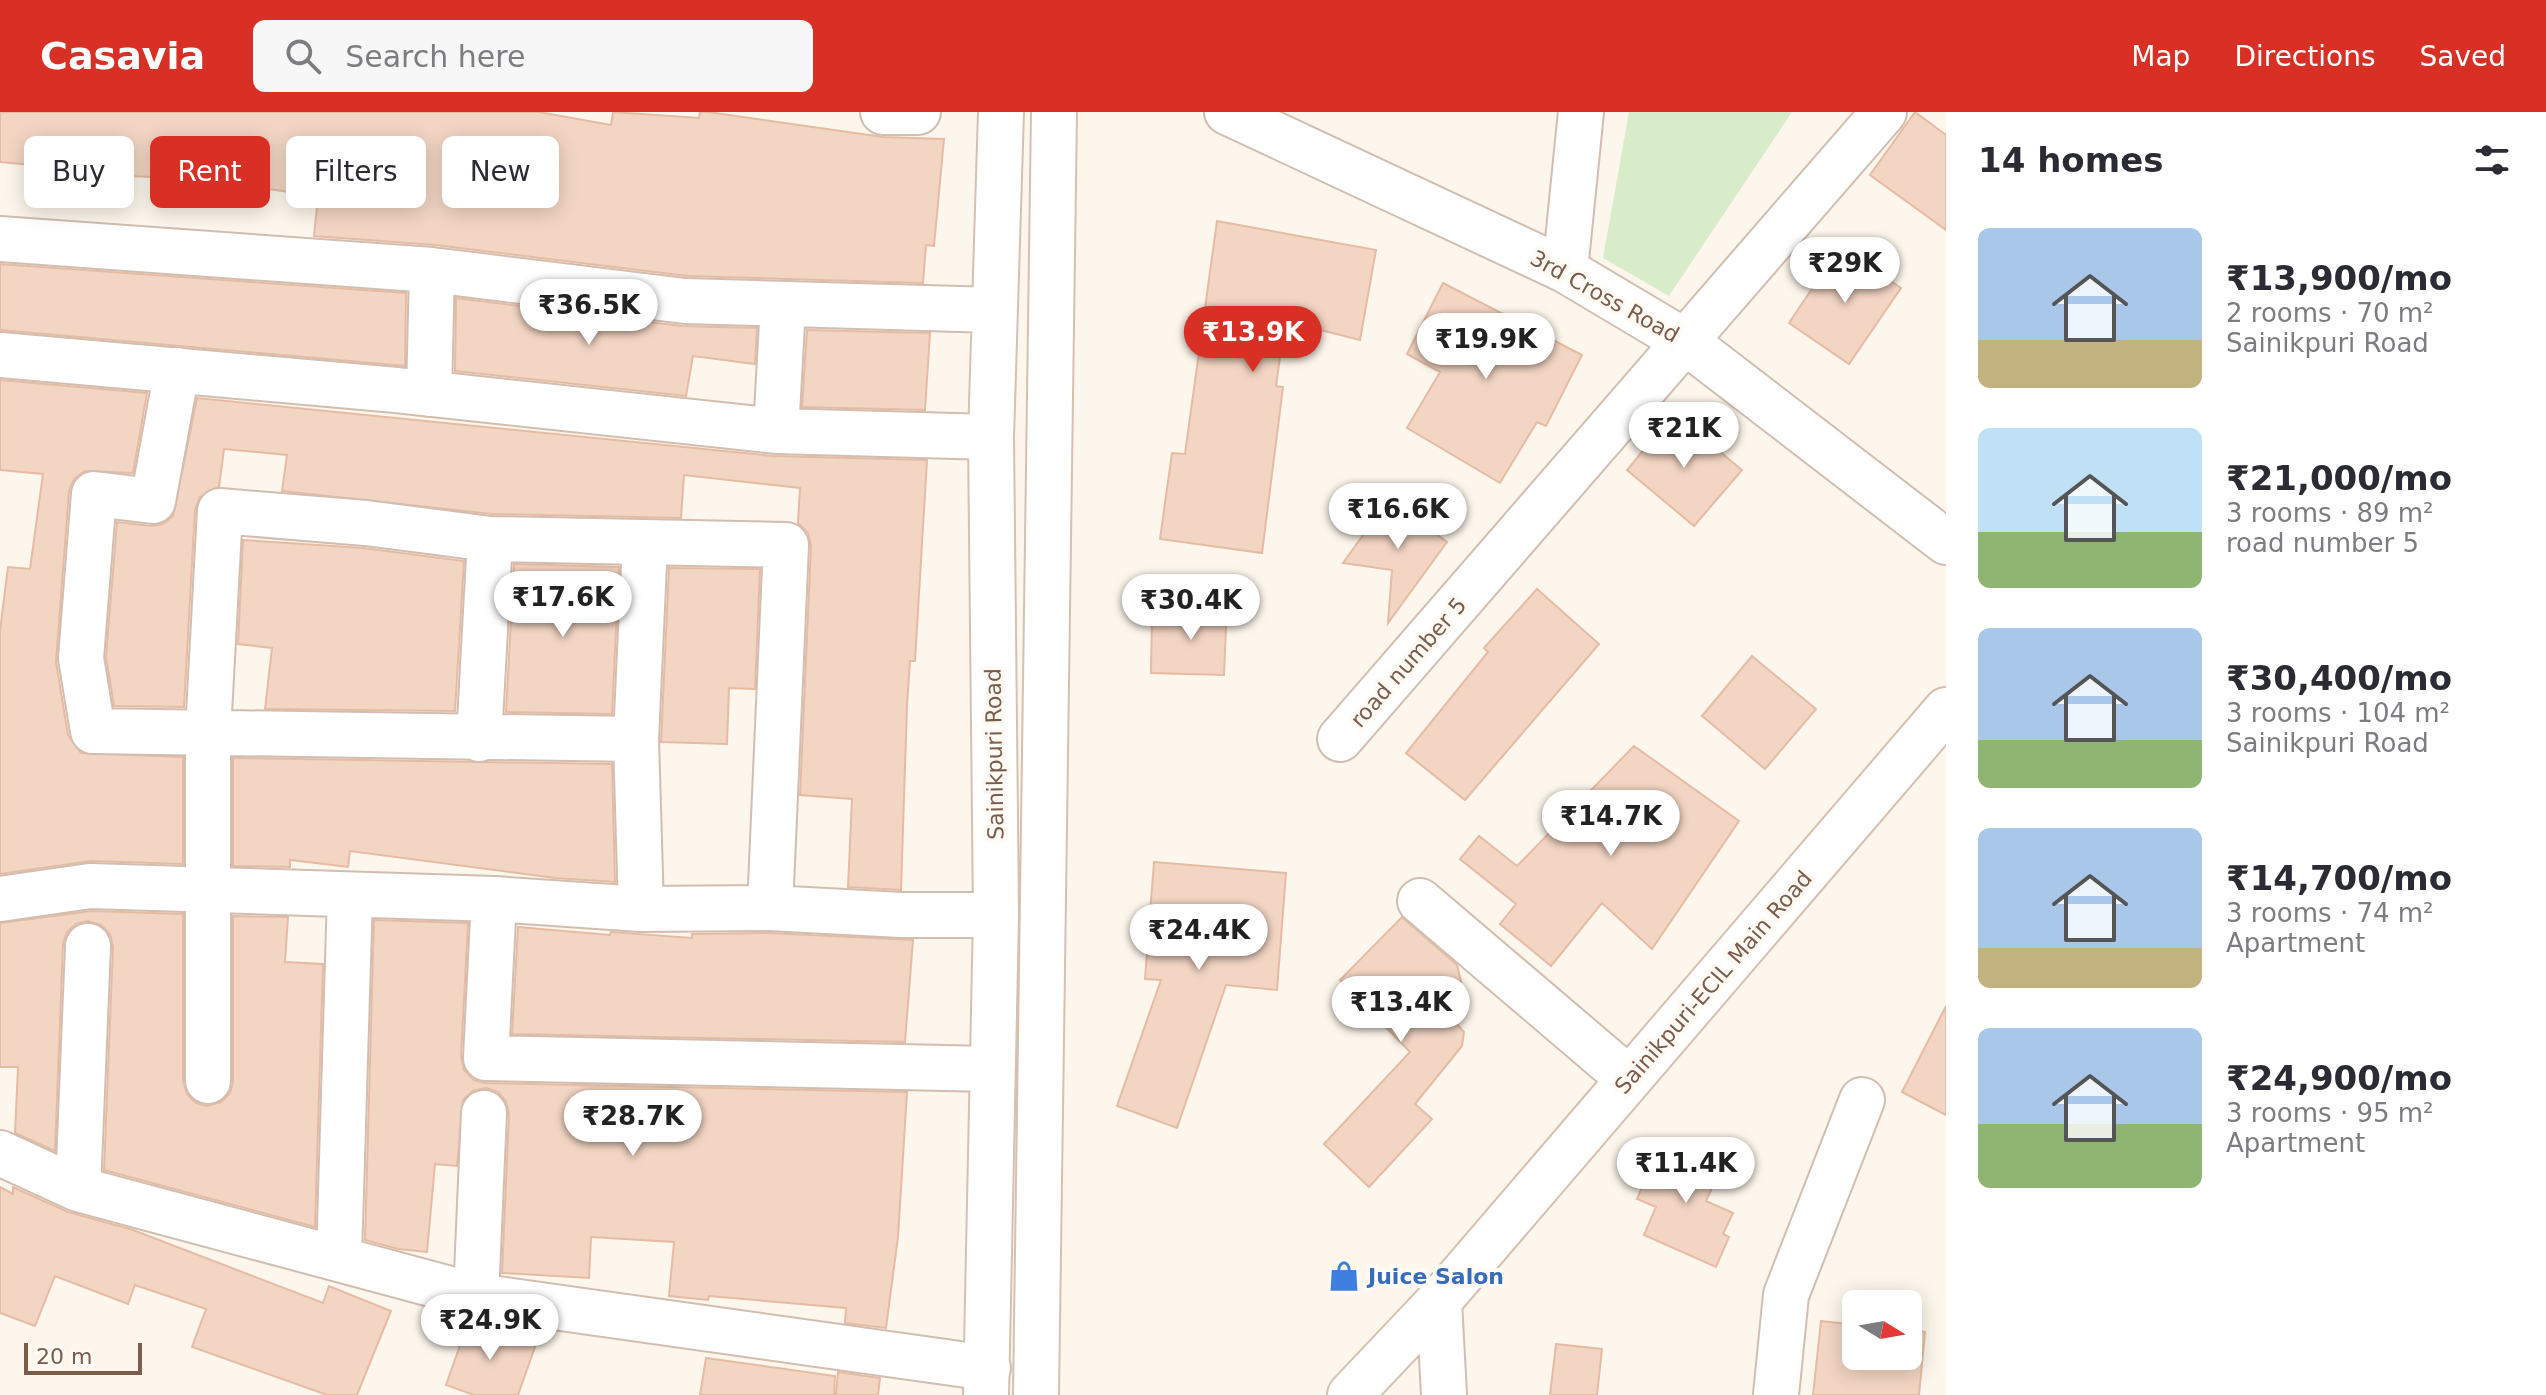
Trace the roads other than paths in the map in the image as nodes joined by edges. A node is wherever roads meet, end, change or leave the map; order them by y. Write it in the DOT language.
graph roads {
  1 [pos="883,112"];
  2 [pos="918,112"];
  3 [pos="1001,112"];
  4 [pos="1054,112"];
  5 [pos="1227,112"];
  6 [pos="1581,112"];
  7 [pos="1884,112"];
  8 [pos="0,239"];
  9 [pos="432,270"];
  10 [pos="1565,270"];
  11 [pos="783,305"];
  12 [pos="994,310"];
  13 [pos="1686,342"];
  14 [pos="0,355"];
  15 [pos="177,370"];
  16 [pos="429,394"];
  17 [pos="776,431"];
  18 [pos="991,437"];
  19 [pos="490,539"];
  20 [pos="645,542"];
  21 [pos="1946,542"];
  22 [pos="1946,710"];
  23 [pos="208,732"];
  24 [pos="479,739"];
  25 [pos="636,739"];
  26 [pos="1340,739"];
  27 [pos="210,892"];
  28 [pos="350,895"];
  29 [pos="0,899"];
  30 [pos="494,899"];
  31 [pos="1420,901"];
  32 [pos="770,908"];
  33 [pos="641,909"];
  34 [pos="996,915"];
  35 [pos="88,946"];
  36 [pos="991,1069"];
  37 [pos="1629,1079"];
  38 [pos="208,1081"];
  39 [pos="1862,1100"];
  40 [pos="484,1113"];
  41 [pos="0,1153"];
  42 [pos="78,1189"];
  43 [pos="339,1258"];
  44 [pos="476,1296"];
  45 [pos="1439,1301"];
  46 [pos="987,1382"];
  47 [pos="1036,1395"];
  48 [pos="1350,1395"];
  49 [pos="1444,1395"];
  50 [pos="1776,1395"];
  1 -- 2 [label="street"];
  3 -- 12 [label="street, Sainikpuri Road"];
  4 -- 47 [label="street"];
  5 -- 10 [label="street, 3rd Cross Road"];
  6 -- 10 [label="street"];
  7 -- 13 [label="street, road number 5"];
  8 -- 9 [label="street"];
  9 -- 11 [label="street"];
  9 -- 16 [label="street"];
  10 -- 13 [label="street, 3rd Cross Road"];
  11 -- 12 [label="street"];
  11 -- 17 [label="street"];
  12 -- 18 [label="street, Sainikpuri Road"];
  13 -- 21 [label="street, 3rd Cross Road"];
  13 -- 26 [label="street, road number 5"];
  14 -- 15 [label="street"];
  15 -- 16 [label="street"];
  15 -- 23 [label="street"];
  16 -- 17 [label="street"];
  17 -- 18 [label="street"];
  18 -- 34 [label="street, Sainikpuri Road"];
  19 -- 20 [label="street"];
  19 -- 23 [label="street"];
  19 -- 24 [label="street"];
  20 -- 25 [label="street"];
  20 -- 32 [label="street"];
  22 -- 37 [label="street, Sainikpuri-ECIL Main Road"];
  23 -- 24 [label="street"];
  23 -- 27 [label="street"];
  24 -- 25 [label="street"];
  25 -- 33 [label="street"];
  27 -- 28 [label="street"];
  27 -- 29 [label="street"];
  27 -- 38 [label="street"];
  28 -- 30 [label="street"];
  28 -- 43 [label="street"];
  30 -- 33 [label="street"];
  30 -- 36 [label="street"];
  31 -- 37 [label="street"];
  32 -- 33 [label="street"];
  32 -- 34 [label="street"];
  34 -- 36 [label="street, Sainikpuri Road"];
  35 -- 42 [label="street"];
  36 -- 46 [label="street, Sainikpuri Road"];
  37 -- 45 [label="street, Sainikpuri-ECIL Main Road"];
  39 -- 50 [label="street"];
  40 -- 44 [label="street"];
  41 -- 42 [label="street"];
  42 -- 43 [label="street"];
  43 -- 44 [label="street"];
  44 -- 46 [label="street"];
  45 -- 48 [label="street, Sainikpuri-ECIL Main Road"];
  45 -- 49 [label="street"];
}
